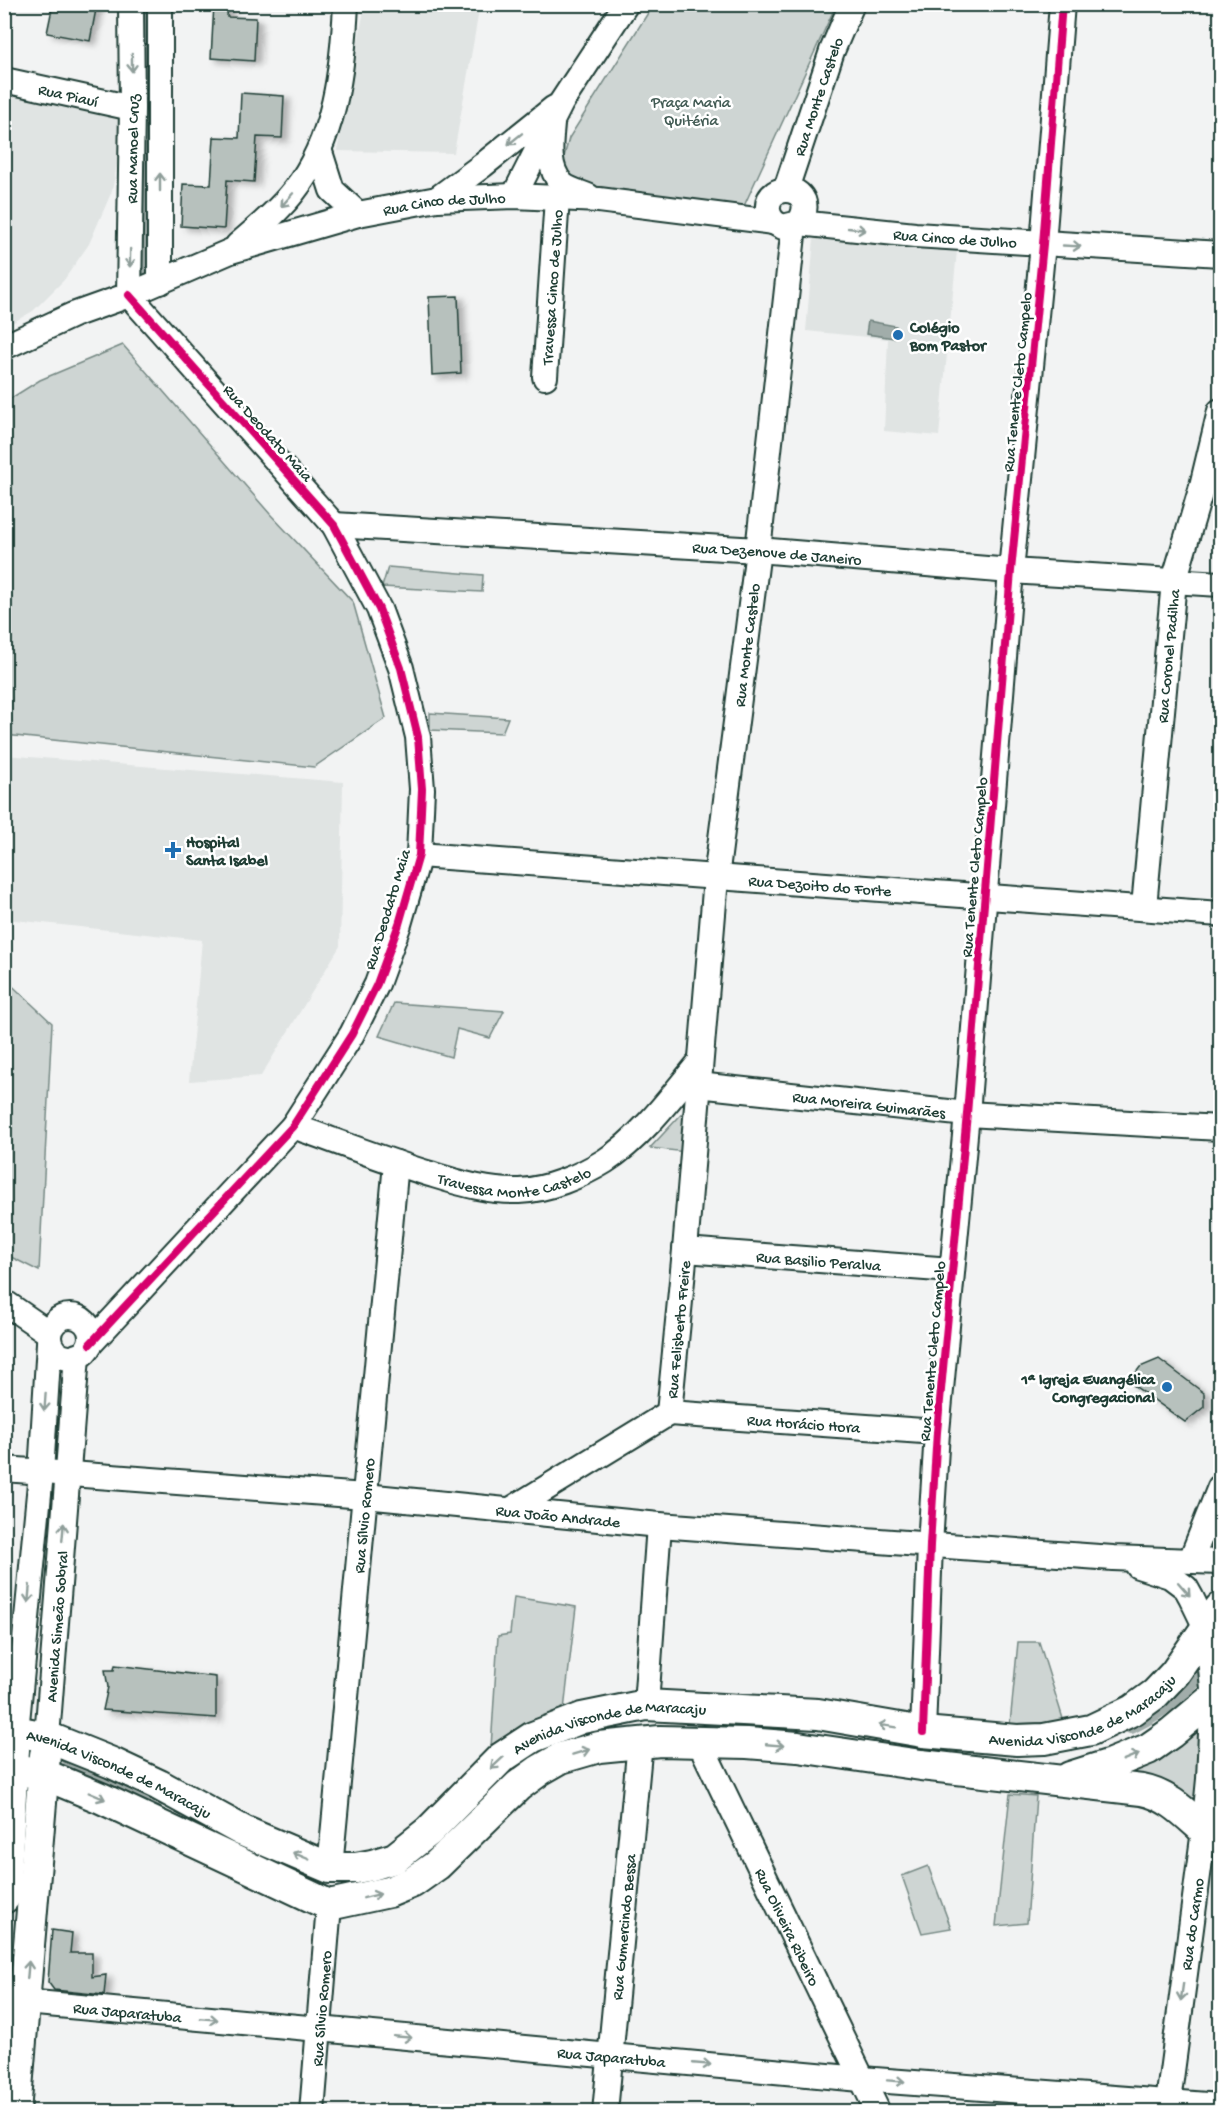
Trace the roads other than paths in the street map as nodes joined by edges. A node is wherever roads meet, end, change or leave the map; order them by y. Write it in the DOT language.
graph roads {
  1 [pos="131,4"];
  2 [pos="160,4"];
  3 [pos="346,4"];
  4 [pos="626,4"];
  5 [pos="852,4"];
  6 [pos="1062,4"];
  7 [pos="4,80"];
  8 [pos="132,108"];
  9 [pos="557,110"];
  10 [pos="320,152"];
  11 [pos="514,196"];
  12 [pos="557,198"];
  13 [pos="437,199"];
  14 [pos="599,200"];
  15 [pos="358,214"];
  16 [pos="788,224"];
  17 [pos="1043,244"];
  18 [pos="231,250"];
  19 [pos="1221,254"];
  20 [pos="160,282"];
  21 [pos="129,295"];
  22 [pos="4,347"];
  23 [pos="545,377"];
  24 [pos="1221,411"];
  25 [pos="334,525"];
  26 [pos="758,550"];
  27 [pos="1011,571"];
  28 [pos="1174,581"];
  29 [pos="1221,584"];
  30 [pos="419,855"];
  31 [pos="716,878"];
  32 [pos="984,898"];
  33 [pos="1144,907"];
  34 [pos="1221,914"];
  35 [pos="699,1074"];
  36 [pos="967,1114"];
  37 [pos="293,1126"];
  38 [pos="1221,1128"];
  39 [pos="396,1163"];
  40 [pos="685,1250"];
  41 [pos="952,1270"];
  42 [pos="4,1302"];
  43 [pos="49,1338"];
  44 [pos="83,1350"];
  45 [pos="669,1413"];
  46 [pos="937,1432"];
  47 [pos="4,1469"];
  48 [pos="40,1473"];
  49 [pos="68,1474"];
  50 [pos="1221,1487"];
  51 [pos="365,1496"];
  52 [pos="512,1509"];
  53 [pos="659,1525"];
  54 [pos="930,1545"];
  55 [pos="1113,1558"];
  56 [pos="1191,1560"];
  57 [pos="1221,1562"];
  58 [pos="1212,1629"];
  59 [pos="1215,1691"];
  60 [pos="646,1706"];
  61 [pos="10,1731"];
  62 [pos="923,1732"];
  63 [pos="47,1737"];
  64 [pos="699,1740"];
  65 [pos="640,1742"];
  66 [pos="1221,1756"];
  67 [pos="9,1768"];
  68 [pos="44,1774"];
  69 [pos="1209,1779"];
  70 [pos="1055,1781"];
  71 [pos="1204,1830"];
  72 [pos="330,1868"];
  73 [pos="4,1898"];
  74 [pos="329,1905"];
  75 [pos="15,2002"];
  76 [pos="318,2029"];
  77 [pos="609,2056"];
  78 [pos="861,2079"];
  79 [pos="1221,2106"];
  80 [pos="1169,2107"];
  81 [pos="15,2112"];
  82 [pos="312,2112"];
  83 [pos="604,2112"];
  84 [pos="878,2112"];
  1 -- 8 [label="street, Rua Manoel Cruz, one-way"];
  20 -- 2 [label="street, Rua Manoel Cruz, one-way"];
  3 -- 10 [label="street"];
  4 -- 9 [label="street"];
  5 -- 16 [label="street, Rua Monte Castelo"];
  6 -- 17 [label="street, Rua Tenente Cleto Campelo"];
  7 -- 8 [label="street, Rua Piauí"];
  8 -- 21 [label="street, Rua Manoel Cruz, one-way"];
  9 -- 11 [label="street"];
  9 -- 13 [label="street, one-way"];
  9 -- 14 [label="street"];
  10 -- 15 [label="street"];
  10 -- 18 [label="street, one-way"];
  11 -- 12 [label="street, Rua Cinco de Julho"];
  11 -- 13 [label="street, Rua Cinco de Julho"];
  12 -- 14 [label="street, Rua Cinco de Julho"];
  12 -- 23 [label="street, Travessa Cinco de Julho"];
  13 -- 15 [label="street, Rua Cinco de Julho"];
  14 -- 16 [label="street, Rua Cinco de Julho"];
  15 -- 18 [label="street, Rua Cinco de Julho"];
  16 -- 17 [label="street, Rua Cinco de Julho, one-way"];
  16 -- 26 [label="street, Rua Monte Castelo"];
  17 -- 19 [label="street, Rua Cinco de Julho, one-way"];
  17 -- 27 [label="street, Rua Tenente Cleto Campelo"];
  18 -- 20 [label="street, Rua Cinco de Julho"];
  20 -- 21 [label="street, Rua Cinco de Julho"];
  21 -- 22 [label="street, Rua Cinco de Julho"];
  21 -- 25 [label="street, Rua Deodato Maia"];
  24 -- 28 [label="street, Rua Coronel Padilha"];
  25 -- 26 [label="street, Rua Dezenove de Janeiro"];
  25 -- 30 [label="street, Rua Deodato Maia"];
  26 -- 27 [label="street, Rua Dezenove de Janeiro"];
  26 -- 31 [label="street, Rua Monte Castelo"];
  27 -- 28 [label="street, Rua Dezenove de Janeiro"];
  27 -- 32 [label="street, Rua Tenente Cleto Campelo"];
  28 -- 29 [label="street, Rua Dezenove de Janeiro"];
  28 -- 33 [label="street, Rua Coronel Padilha"];
  30 -- 31 [label="street, Rua Dezoito do Forte"];
  30 -- 37 [label="street, Rua Deodato Maia"];
  31 -- 32 [label="street, Rua Dezoito do Forte"];
  31 -- 35 [label="street, Rua Monte Castelo"];
  32 -- 33 [label="street, Rua Dezoito do Forte"];
  32 -- 36 [label="street, Rua Tenente Cleto Campelo"];
  33 -- 34 [label="street, Rua Dezoito do Forte"];
  35 -- 36 [label="street, Rua Moreira Guimarães"];
  35 -- 39 [label="street, Travessa Monte Castelo"];
  35 -- 40 [label="street, Rua Felisberto Freire"];
  36 -- 38 [label="street, Rua Moreira Guimarães"];
  36 -- 41 [label="street, Rua Tenente Cleto Campelo"];
  37 -- 39 [label="street, Travessa Monte Castelo"];
  37 -- 44 [label="street, Rua Deodato Maia"];
  39 -- 51 [label="street, Rua Sílvio Romero"];
  40 -- 41 [label="street, Rua Basilio Peralva"];
  40 -- 45 [label="street, Rua Felisberto Freire"];
  41 -- 46 [label="street, Rua Tenente Cleto Campelo"];
  42 -- 43 [label="street"];
  43 -- 44 [label="street"];
  43 -- 44 [label="street"];
  43 -- 48 [label="street, Avenida Simeão Sobral, one-way"];
  44 -- 49 [label="street, Avenida Simeão Sobral"];
  45 -- 46 [label="street, Rua Horácio Hora"];
  45 -- 52 [label="street, Rua Felisberto Freire"];
  46 -- 54 [label="street, Rua Tenente Cleto Campelo"];
  47 -- 48 [label="street, Rua João Andrade"];
  48 -- 49 [label="street, Rua João Andrade"];
  48 -- 61 [label="street, Avenida Simeão Sobral, one-way"];
  49 -- 51 [label="street, Rua João Andrade"];
  63 -- 49 [label="street, Avenida Simeão Sobral, one-way"];
  50 -- 56 [label="street"];
  51 -- 52 [label="street, Rua João Andrade"];
  51 -- 72 [label="street, Rua Sílvio Romero"];
  52 -- 53 [label="street, Rua João Andrade"];
  53 -- 54 [label="street, Rua João Andrade"];
  53 -- 60 [label="street"];
  54 -- 55 [label="street, Rua João Andrade"];
  54 -- 62 [label="street, Rua Tenente Cleto Campelo"];
  55 -- 56 [label="street, Rua João Andrade"];
  55 -- 58 [label="street, Rua João Andrade, one-way"];
  56 -- 57 [label="street, Rua João Andrade"];
  58 -- 59 [label="street, Rua do Carmo"];
  58 -- 62 [label="main road, Avenida Visconde de Maracaju"];
  59 -- 69 [label="street, Rua do Carmo"];
  70 -- 59 [label="main road, Avenida Visconde de Maracaju, one-way"];
  62 -- 60 [label="main road, Avenida Visconde de Maracaju, one-way"];
  60 -- 72 [label="main road, Avenida Visconde de Maracaju, one-way"];
  61 -- 63 [label="main road, Avenida Visconde de Maracaju"];
  61 -- 67 [label="main road, Avenida Simeão Sobral"];
  63 -- 68 [label="main road, Avenida Simeão Sobral"];
  72 -- 63 [label="main road, Avenida Visconde de Maracaju, one-way"];
  64 -- 65 [label="main road, Avenida Visconde de Maracaju"];
  64 -- 70 [label="main road, Avenida Visconde de Maracaju, one-way"];
  64 -- 78 [label="street, Rua Oliveira Ribeiro"];
  74 -- 65 [label="main road, Avenida Visconde de Maracaju, one-way"];
  65 -- 77 [label="street, Rua Gumercindo Bessa"];
  66 -- 69 [label="street"];
  67 -- 68 [label="main road, Avenida Visconde de Maracaju"];
  67 -- 73 [label="main road, Avenida Simeão Sobral"];
  68 -- 74 [label="main road, Avenida Visconde de Maracaju, one-way"];
  75 -- 68 [label="main road, Avenida Simeão Sobral, one-way"];
  69 -- 71 [label="street, Rua do Carmo"];
  70 -- 71 [label="main road"];
  71 -- 80 [label="street, Rua do Carmo, one-way"];
  74 -- 76 [label="street, Rua Sílvio Romero"];
  75 -- 76 [label="street, Rua Japaratuba, one-way"];
  75 -- 81 [label="main road, Avenida Simeão Sobral"];
  76 -- 77 [label="street, Rua Japaratuba, one-way"];
  76 -- 82 [label="street, Rua Sílvio Romero"];
  77 -- 78 [label="street, Rua Japaratuba, one-way"];
  77 -- 83 [label="street, Rua Gumercindo Bessa"];
  78 -- 80 [label="street, Rua Japaratuba, one-way"];
  78 -- 84 [label="street, Rua Oliveira Ribeiro"];
  79 -- 80 [label="street, Rua Japaratuba"];
}
